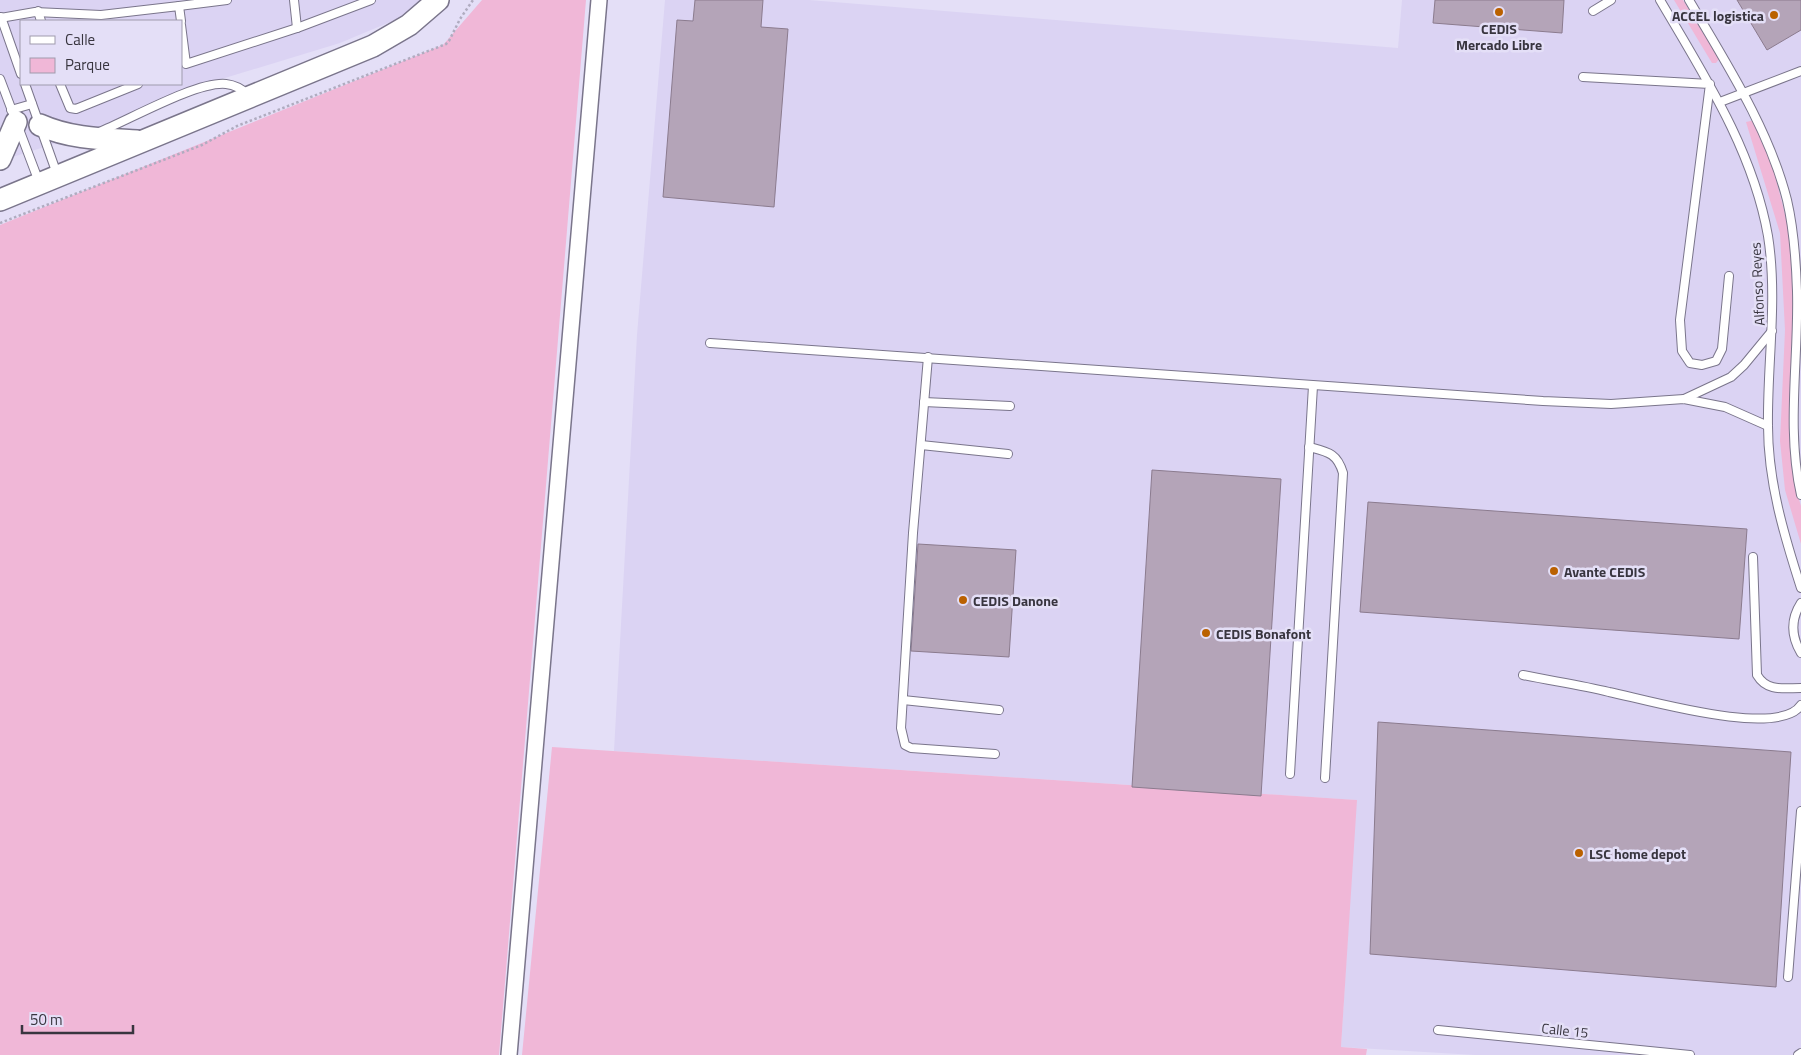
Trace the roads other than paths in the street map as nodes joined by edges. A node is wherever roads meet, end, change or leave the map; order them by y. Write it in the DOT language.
graph roads {
  1 [pos="227,0"];
  2 [pos="294,0"];
  3 [pos="371,0"];
  4 [pos="438,0"];
  5 [pos="598,0"];
  6 [pos="1611,0"];
  7 [pos="1660,0"];
  8 [pos="1689,0"];
  9 [pos="179,6"];
  10 [pos="1594,11"];
  11 [pos="38,12"];
  12 [pos="1,18"];
  13 [pos="41,20"];
  14 [pos="181,20"];
  15 [pos="298,28"];
  16 [pos="182,44"];
  17 [pos="183,65"];
  18 [pos="20,71"];
  19 [pos="1801,71"];
  20 [pos="1584,77"];
  21 [pos="0,79"];
  22 [pos="1710,84"];
  23 [pos="25,85"];
  24 [pos="60,85"];
  25 [pos="136,85"];
  26 [pos="1741,93"];
  27 [pos="251,97"];
  28 [pos="1720,102"];
  29 [pos="32,104"];
  30 [pos="14,116"];
  31 [pos="40,125"];
  32 [pos="81,137"];
  33 [pos="145,141"];
  34 [pos="0,159"];
  35 [pos="48,180"];
  36 [pos="0,200"];
  37 [pos="1729,276"];
  38 [pos="1772,331"];
  39 [pos="710,343"];
  40 [pos="928,357"];
  41 [pos="1313,386"];
  42 [pos="1684,400"];
  43 [pos="924,402"];
  44 [pos="1010,406"];
  45 [pos="1768,426"];
  46 [pos="921,446"];
  47 [pos="1310,448"];
  48 [pos="1008,454"];
  49 [pos="1801,495"];
  50 [pos="1753,557"];
  51 [pos="1801,588"];
  52 [pos="1801,603"];
  53 [pos="1801,654"];
  54 [pos="1523,675"];
  55 [pos="1801,688"];
  56 [pos="903,700"];
  57 [pos="1801,705"];
  58 [pos="999,710"];
  59 [pos="995,754"];
  60 [pos="1290,774"];
  61 [pos="1325,778"];
  62 [pos="1801,810"];
  63 [pos="1788,977"];
  64 [pos="1438,1030"];
  65 [pos="1801,1053"];
  66 [pos="509,1055"];
  67 [pos="1690,1055"];
  68 [pos="1798,1055"];
  1 -- 9 [label="lane"];
  2 -- 15 [label="lane"];
  3 -- 15 [label="lane"];
  4 -- 27 [label="street"];
  5 -- 66 [label="street"];
  6 -- 10 [label="lane"];
  7 -- 22 [label="lane, Alfonso Reyes"];
  8 -- 26 [label="lane"];
  9 -- 11 [label="lane"];
  9 -- 14 [label="lane"];
  11 -- 12 [label="lane"];
  11 -- 13 [label="lane"];
  12 -- 18 [label="lane"];
  15 -- 17 [label="lane"];
  16 -- 17 [label="lane"];
  19 -- 26 [label="lane"];
  20 -- 22 [label="lane"];
  21 -- 30 [label="lane"];
  22 -- 28 [label="lane, Alfonso Reyes"];
  22 -- 37 [label="lane"];
  23 -- 29 [label="lane"];
  24 -- 25 [label="lane"];
  26 -- 28 [label="lane"];
  26 -- 49 [label="lane"];
  27 -- 32 [label="lane"];
  27 -- 33 [label="street"];
  28 -- 38 [label="lane, Alfonso Reyes"];
  29 -- 30 [label="lane"];
  29 -- 31 [label="lane"];
  30 -- 34 [label="street"];
  30 -- 35 [label="lane"];
  31 -- 32 [label="street"];
  31 -- 35 [label="lane"];
  32 -- 33 [label="street"];
  33 -- 35 [label="street"];
  35 -- 36 [label="street"];
  38 -- 42 [label="lane"];
  38 -- 45 [label="lane, Alfonso Reyes"];
  39 -- 40 [label="lane"];
  40 -- 41 [label="lane"];
  40 -- 43 [label="lane"];
  41 -- 42 [label="lane"];
  41 -- 47 [label="lane"];
  42 -- 45 [label="lane"];
  43 -- 44 [label="lane"];
  43 -- 46 [label="lane"];
  45 -- 51 [label="lane, Alfonso Reyes"];
  46 -- 48 [label="lane"];
  46 -- 56 [label="lane"];
  47 -- 60 [label="lane"];
  47 -- 61 [label="lane"];
  50 -- 55 [label="lane"];
  52 -- 53 [label="lane"];
  54 -- 57 [label="lane"];
  56 -- 58 [label="lane"];
  56 -- 59 [label="lane"];
  62 -- 63 [label="lane"];
  64 -- 67 [label="lane, Calle 15"];
  65 -- 68 [label="lane"];
}
